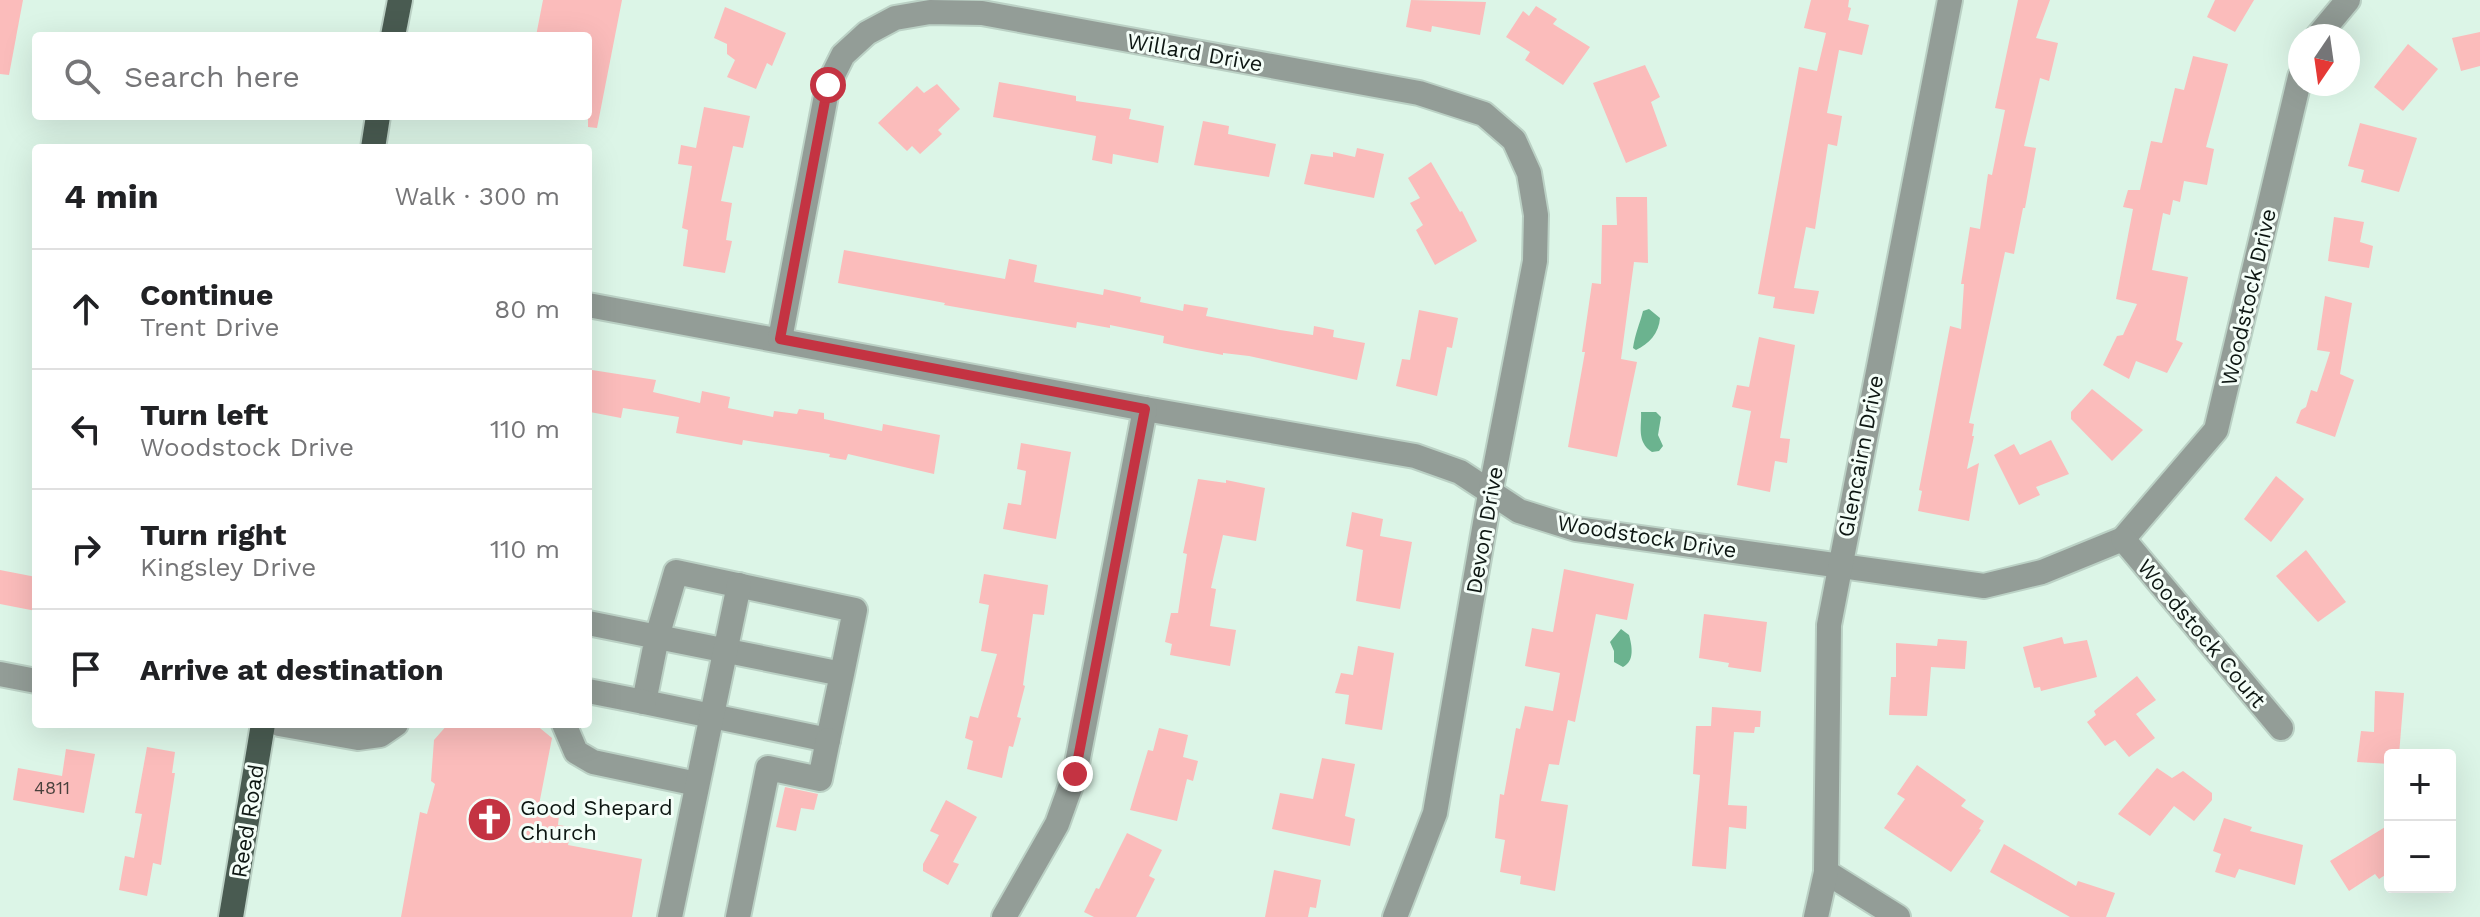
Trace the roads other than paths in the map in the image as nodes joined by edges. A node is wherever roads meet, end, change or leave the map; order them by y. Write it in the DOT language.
graph roads {
  1 [pos="400,0"];
  2 [pos="1950,0"];
  3 [pos="2348,0"];
  4 [pos="2328,24"];
  5 [pos="394,32"];
  6 [pos="2295,96"];
  7 [pos="377,120"];
  8 [pos="1514,140"];
  9 [pos="374,144"];
  10 [pos="592,306"];
  11 [pos="780,339"];
  12 [pos="1145,409"];
  13 [pos="1490,494"];
  14 [pos="2123,539"];
  15 [pos="1839,565"];
  16 [pos="739,585"];
  17 [pos="592,624"];
  18 [pos="657,637"];
  19 [pos="725,651"];
  20 [pos="0,674"];
  21 [pos="842,674"];
  22 [pos="32,680"];
  23 [pos="592,692"];
  24 [pos="644,702"];
  25 [pos="711,716"];
  26 [pos="262,728"];
  27 [pos="302,728"];
  28 [pos="390,728"];
  29 [pos="566,728"];
  30 [pos="2281,728"];
  31 [pos="828,740"];
  32 [pos="697,784"];
  33 [pos="1826,872"];
  34 [pos="231,917"];
  35 [pos="670,917"];
  36 [pos="738,917"];
  37 [pos="1004,917"];
  38 [pos="1395,917"];
  39 [pos="1816,917"];
  40 [pos="1898,917"];
  1 -- 5 [label="main road"];
  2 -- 15 [label="street, Glencairn Drive"];
  3 -- 4 [label="street"];
  6 -- 14 [label="street, Woodstock Drive"];
  7 -- 9 [label="main road"];
  8 -- 11 [label="street, Willard Drive"];
  8 -- 13 [label="street, Devon Drive"];
  10 -- 11 [label="street, Woodstock Drive"];
  11 -- 12 [label="street, Woodstock Drive"];
  12 -- 13 [label="street, Woodstock Drive"];
  12 -- 37 [label="street"];
  13 -- 15 [label="street, Woodstock Drive"];
  13 -- 38 [label="street, Devon Drive"];
  14 -- 15 [label="street, Woodstock Drive"];
  14 -- 30 [label="street, Woodstock Court"];
  15 -- 33 [label="street, Glencairn Drive"];
  16 -- 18 [label="street"];
  16 -- 19 [label="street"];
  16 -- 21 [label="street"];
  17 -- 18 [label="street"];
  18 -- 19 [label="street"];
  18 -- 24 [label="street"];
  19 -- 21 [label="street"];
  19 -- 25 [label="street"];
  20 -- 22 [label="street"];
  21 -- 31 [label="street"];
  23 -- 24 [label="street"];
  24 -- 25 [label="street"];
  25 -- 31 [label="street"];
  25 -- 32 [label="street"];
  26 -- 34 [label="main road, Reed Road"];
  27 -- 28 [label="street"];
  29 -- 32 [label="street"];
  31 -- 36 [label="street"];
  32 -- 35 [label="street"];
  33 -- 39 [label="street, Glencairn Drive"];
  33 -- 40 [label="street"];
}
